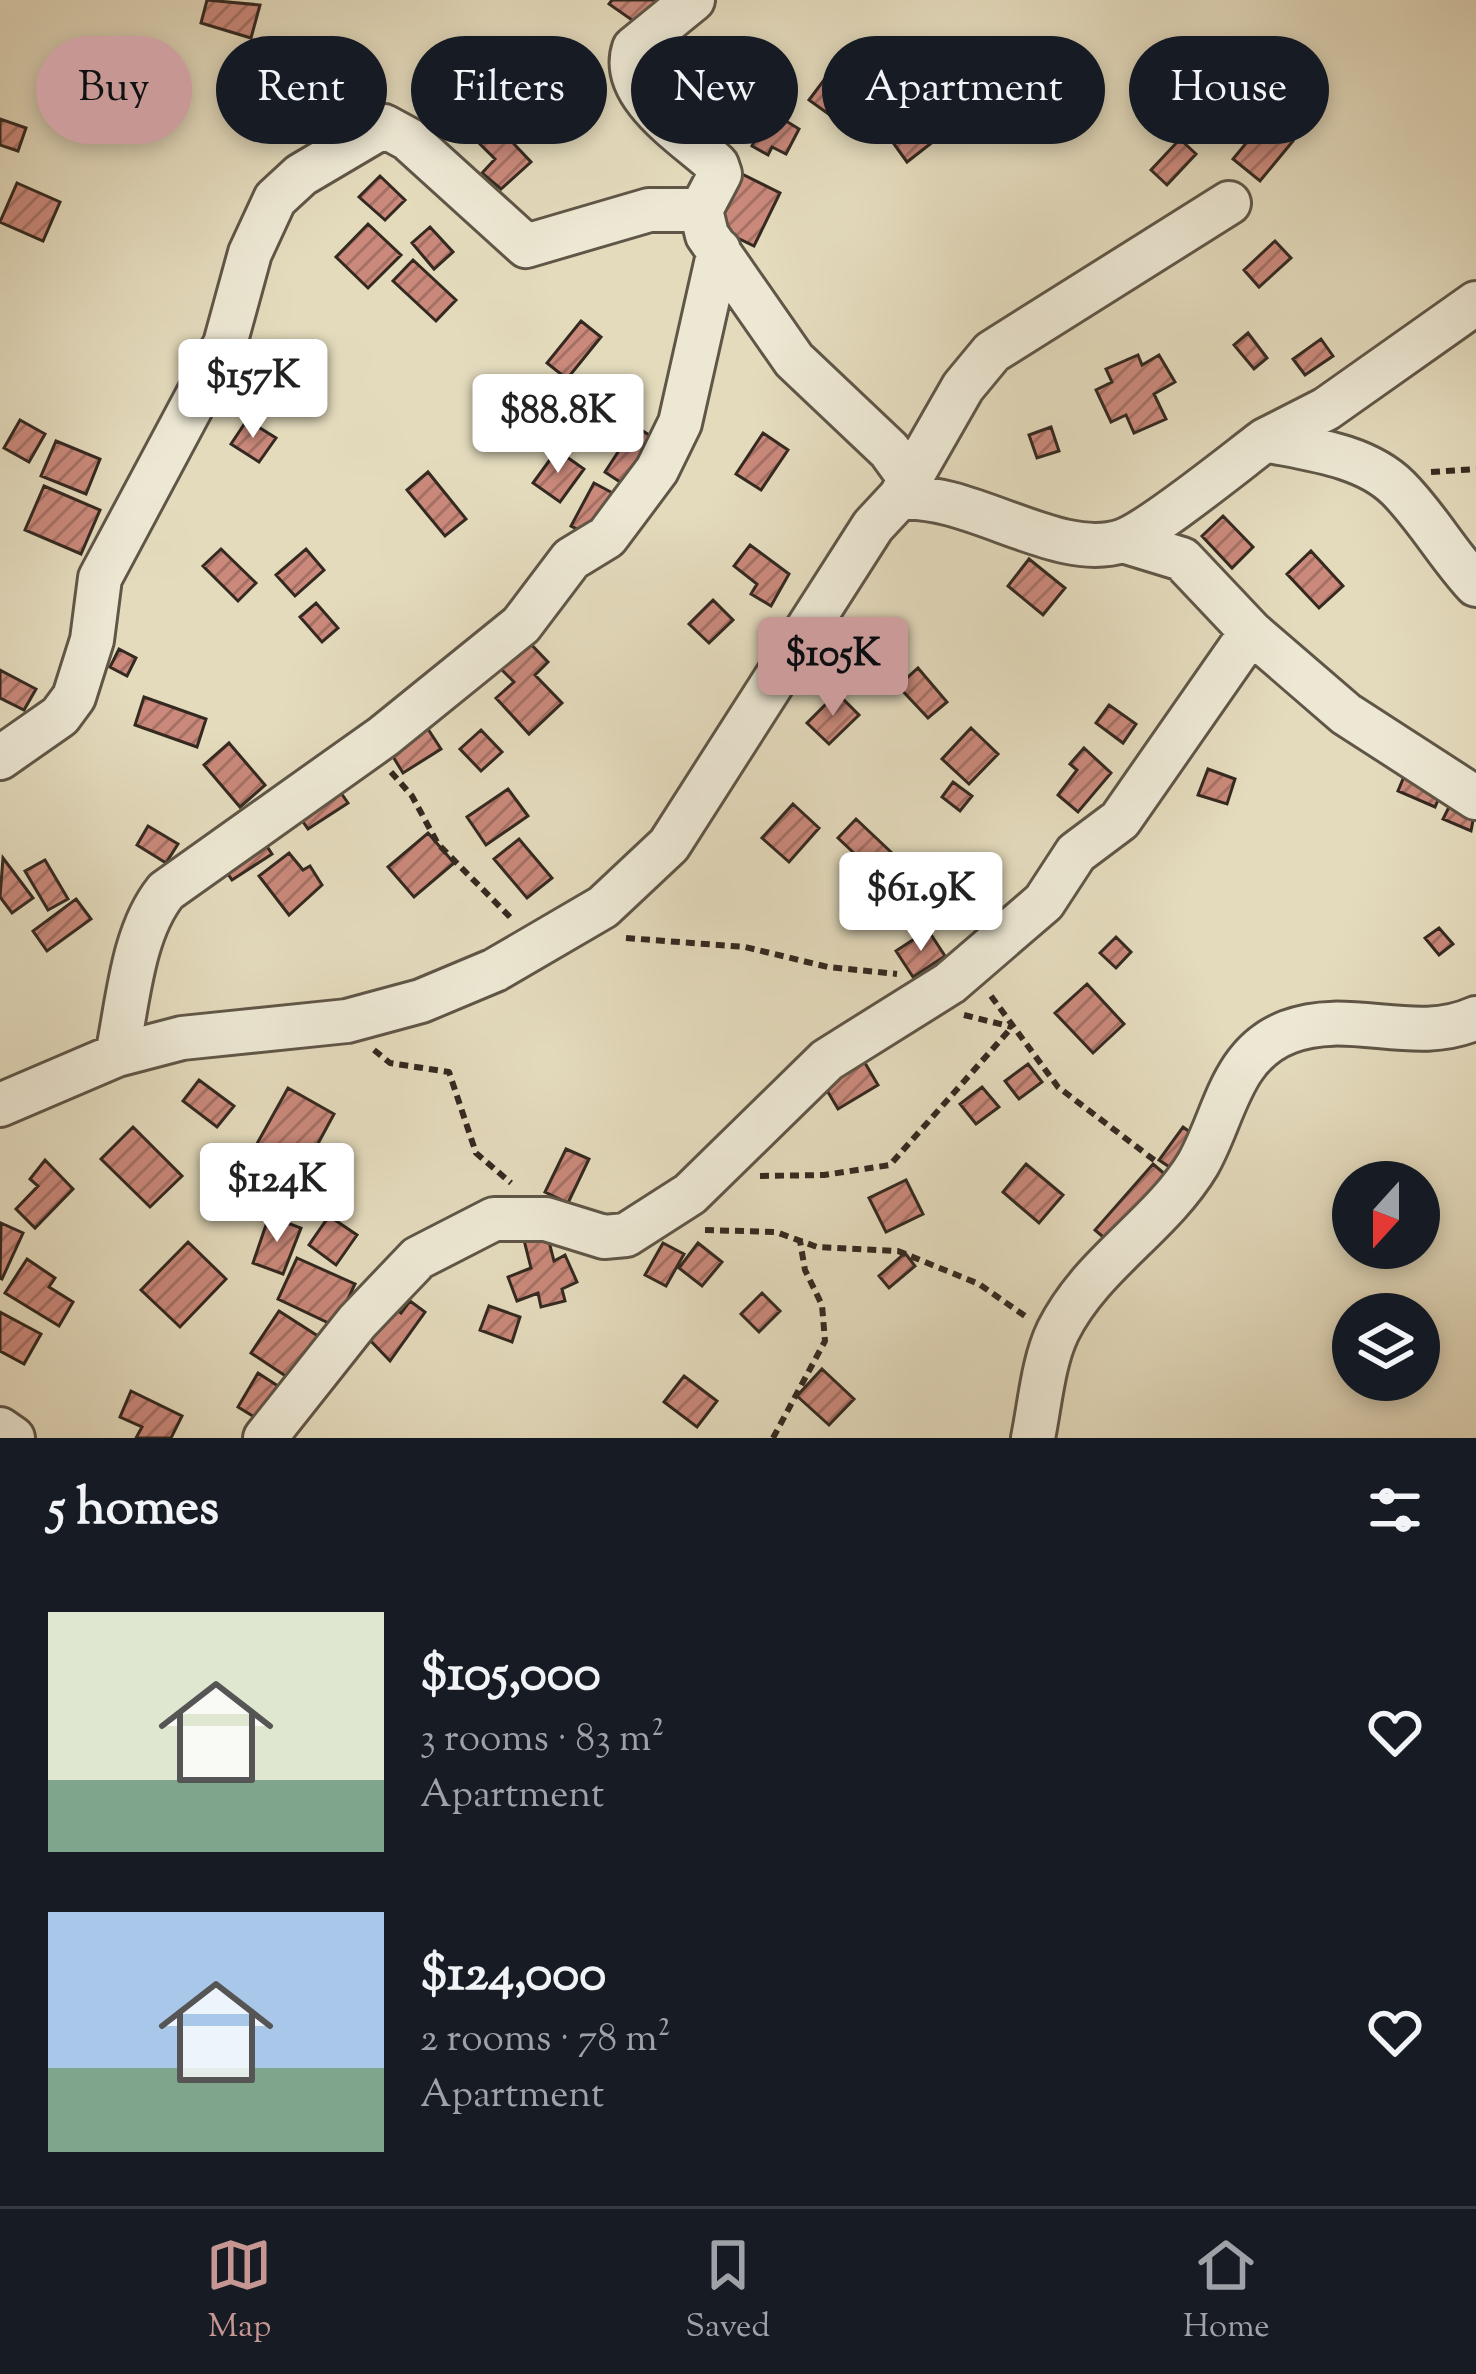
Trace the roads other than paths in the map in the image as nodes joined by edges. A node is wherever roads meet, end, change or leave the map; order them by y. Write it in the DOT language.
graph roads {
  1 [pos="693,0"];
  2 [pos="1229,202"];
  3 [pos="701,210"];
  4 [pos="719,250"];
  5 [pos="1476,303"];
  6 [pos="1265,440"];
  7 [pos="905,489"];
  8 [pos="1123,541"];
  9 [pos="1476,585"];
  10 [pos="1251,632"];
  11 [pos="0,758"];
  12 [pos="1476,798"];
  13 [pos="1476,1018"];
  14 [pos="117,1055"];
  15 [pos="0,1105"];
  16 [pos="0,1430"];
  17 [pos="13,1438"];
  18 [pos="265,1438"];
  19 [pos="1033,1438"];
  1 -- 3 [label="street"];
  2 -- 7 [label="street"];
  3 -- 4 [label="street"];
  3 -- 11 [label="street"];
  4 -- 7 [label="street"];
  4 -- 14 [label="street"];
  5 -- 6 [label="street"];
  6 -- 8 [label="street"];
  6 -- 9 [label="street"];
  7 -- 8 [label="street"];
  7 -- 14 [label="street"];
  8 -- 10 [label="street"];
  10 -- 12 [label="street"];
  10 -- 18 [label="street"];
  13 -- 19 [label="street"];
  14 -- 15 [label="street"];
  16 -- 17 [label="street"];
}
